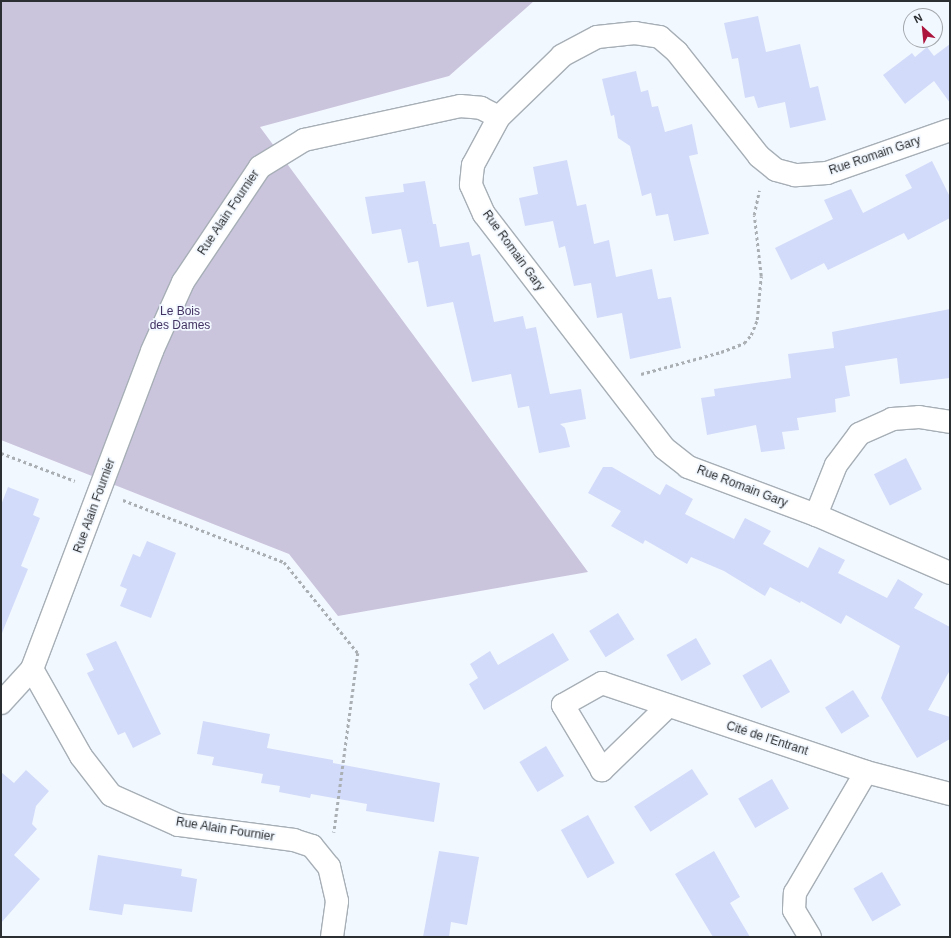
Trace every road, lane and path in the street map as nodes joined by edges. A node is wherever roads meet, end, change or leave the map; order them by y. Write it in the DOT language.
graph roads {
  1 [pos="499,117"];
  2 [pos="950,130"];
  3 [pos="769,164"];
  4 [pos="612,382"];
  5 [pos="949,422"];
  6 [pos="1,453"];
  7 [pos="100,491"];
  8 [pos="816,515"];
  9 [pos="950,572"];
  10 [pos="32,669"];
  11 [pos="1,703"];
  12 [pos="667,706"];
  13 [pos="866,772"];
  14 [pos="950,794"];
  15 [pos="329,867"];
  16 [pos="332,937"];
  17 [pos="810,937"];
  1 -- 3 [label="street, Rue Romain Gary"];
  1 -- 4 [label="street, Rue Romain Gary"];
  1 -- 7 [label="street, Rue Alain Fournier"];
  2 -- 3 [label="street, Rue Romain Gary"];
  3 -- 4 [label="path"];
  4 -- 8 [label="street, Rue Romain Gary"];
  5 -- 8 [label="street"];
  6 -- 7 [label="path"];
  7 -- 10 [label="street, Rue Alain Fournier"];
  7 -- 15 [label="path"];
  8 -- 9 [label="street, Rue Romain Gary"];
  10 -- 11 [label="street"];
  10 -- 15 [label="street, Rue Alain Fournier"];
  12 -- 12 [label="street, Cité de l'Entrant"];
  12 -- 13 [label="street, Cité de l'Entrant"];
  13 -- 14 [label="street, Cité de l'Entrant"];
  13 -- 17 [label="street"];
  15 -- 16 [label="street, Rue Alain Fournier"];
}
